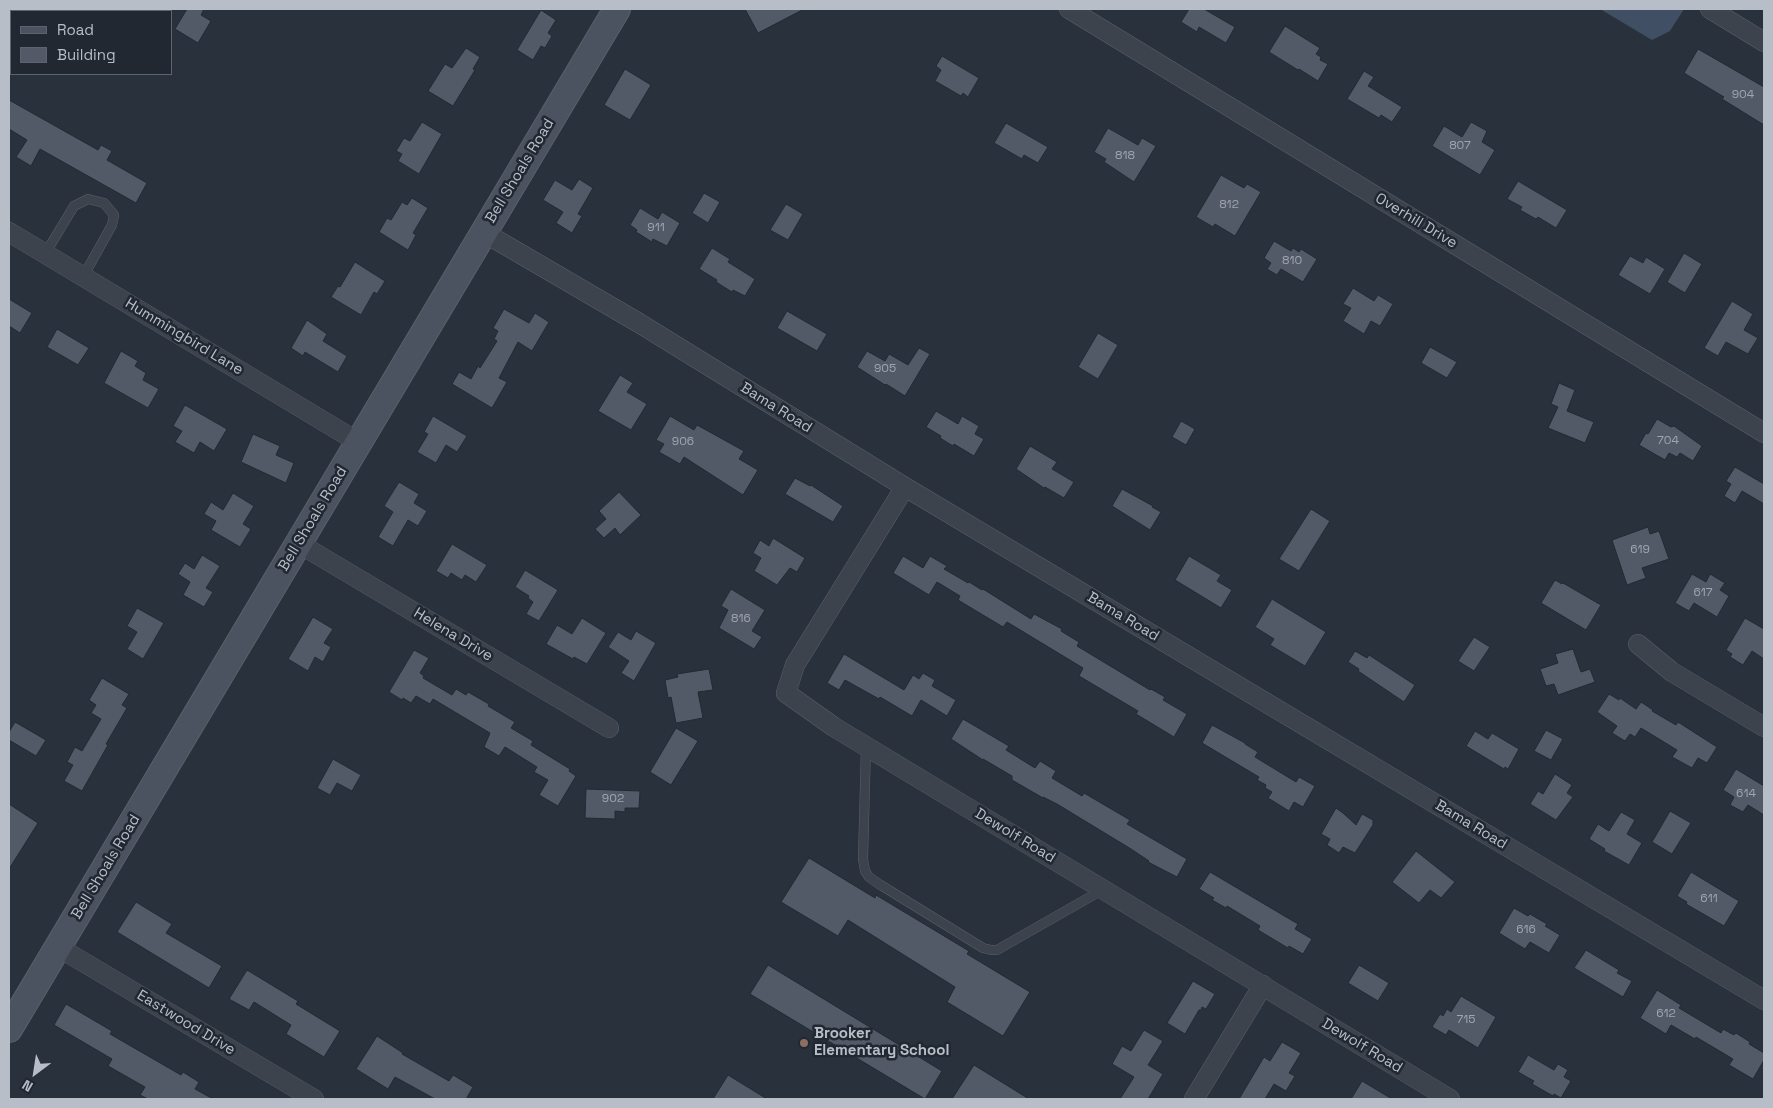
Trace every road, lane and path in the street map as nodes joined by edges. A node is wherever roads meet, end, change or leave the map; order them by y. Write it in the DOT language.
graph roads {
  1 [pos="617,9"];
  2 [pos="1069,9"];
  3 [pos="1710,9"];
  4 [pos="1764,42"];
  5 [pos="9,232"];
  6 [pos="483,232"];
  7 [pos="45,254"];
  8 [pos="83,277"];
  9 [pos="1764,433"];
  10 [pos="358,442"];
  11 [pos="905,487"];
  12 [pos="298,543"];
  13 [pos="1638,644"];
  14 [pos="1764,727"];
  15 [pos="609,728"];
  16 [pos="866,746"];
  17 [pos="1104,889"];
  18 [pos="58,947"];
  19 [pos="1262,985"];
  20 [pos="1764,1000"];
  21 [pos="9,1029"];
  22 [pos="1437,1096"];
  23 [pos="314,1099"];
  24 [pos="1194,1099"];
  1 -- 6 [label="main road, Bell Shoals Road"];
  2 -- 9 [label="street, Overhill Drive"];
  3 -- 4 [label="street"];
  5 -- 7 [label="street, Hummingbird Lane"];
  6 -- 10 [label="main road, Bell Shoals Road"];
  6 -- 11 [label="street, Bama Road"];
  7 -- 8 [label="street, Hummingbird Lane"];
  7 -- 8 [label="lane"];
  8 -- 10 [label="street, Hummingbird Lane"];
  10 -- 12 [label="main road, Bell Shoals Road"];
  11 -- 16 [label="street, Dewolf Road"];
  11 -- 20 [label="street, Bama Road"];
  12 -- 15 [label="street, Helena Drive"];
  12 -- 18 [label="main road, Bell Shoals Road"];
  13 -- 14 [label="street"];
  16 -- 17 [label="street, Dewolf Road"];
  16 -- 17 [label="lane"];
  17 -- 19 [label="street, Dewolf Road"];
  18 -- 21 [label="main road, Bell Shoals Road"];
  18 -- 23 [label="street, Eastwood Drive"];
  19 -- 22 [label="street, Dewolf Road"];
  19 -- 24 [label="street"];
}
